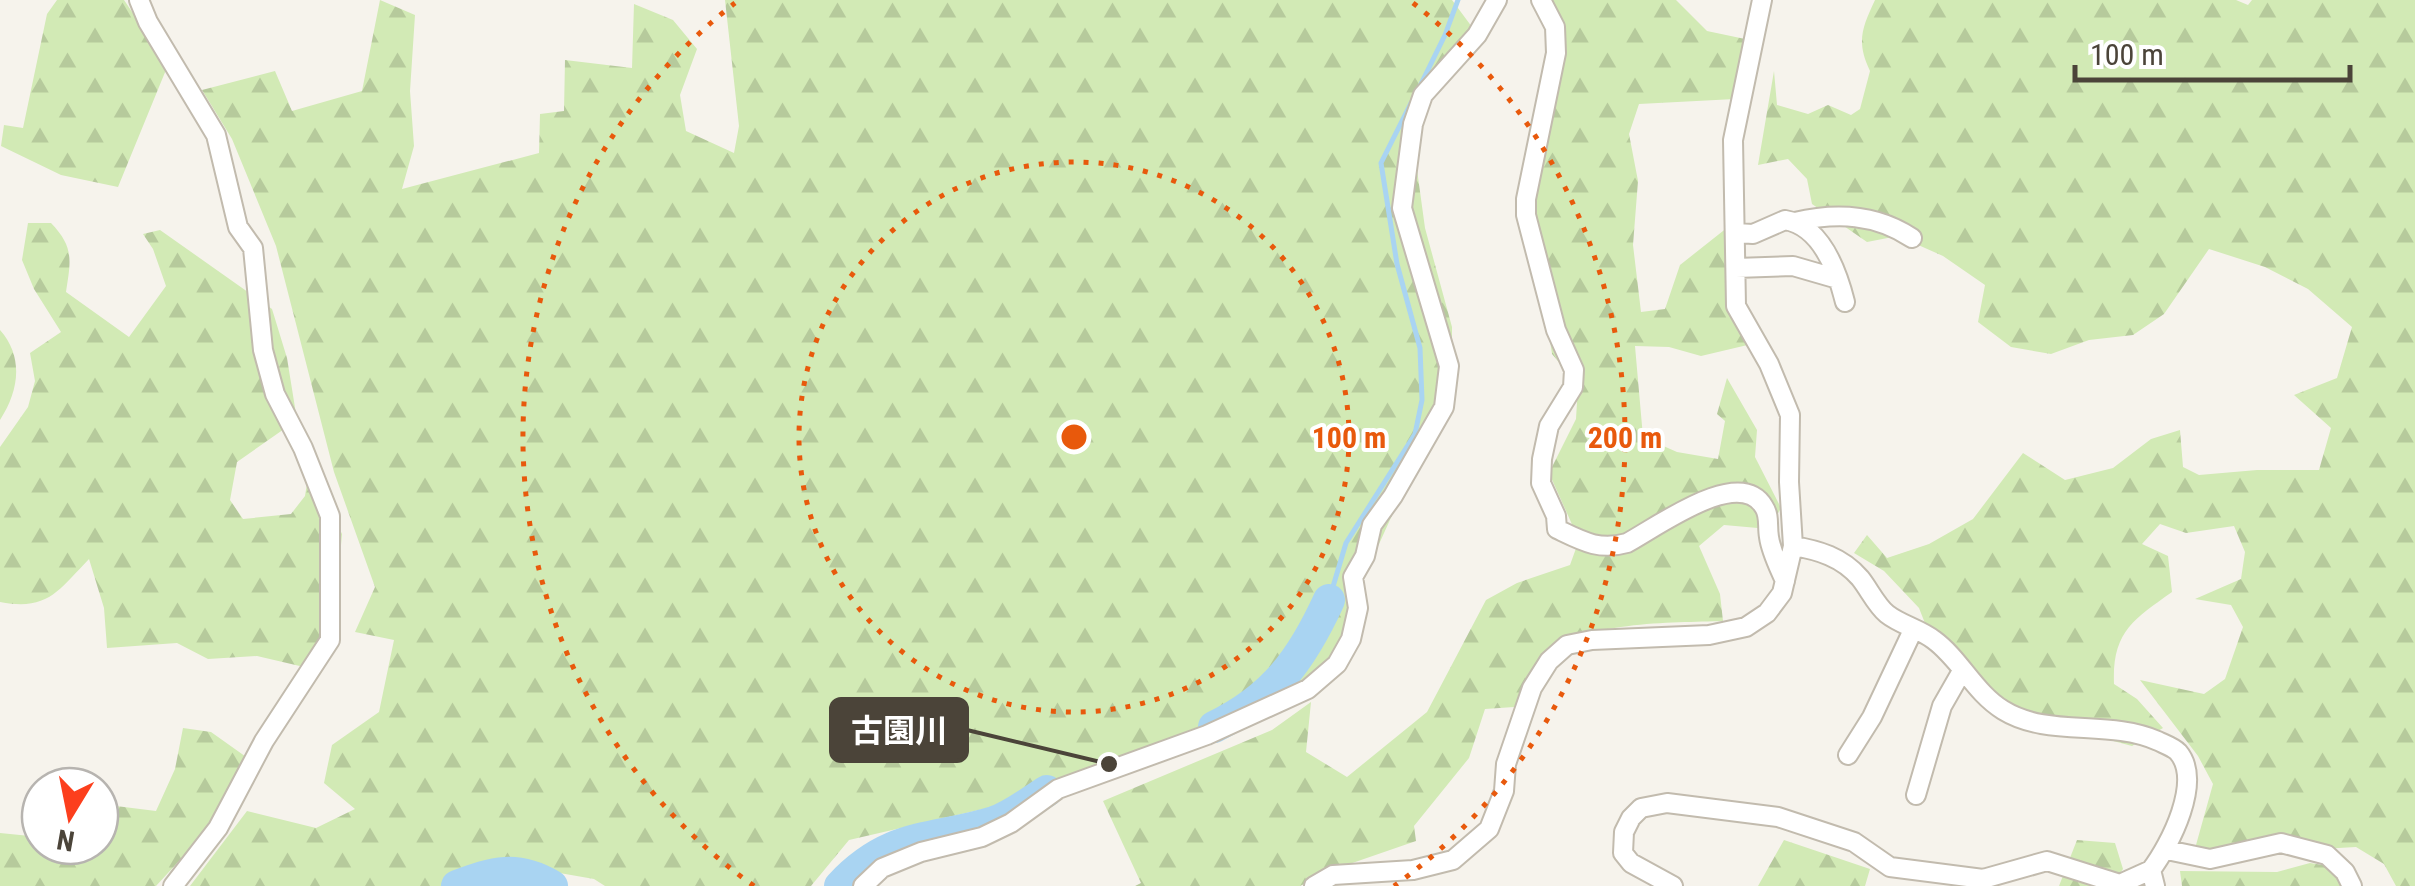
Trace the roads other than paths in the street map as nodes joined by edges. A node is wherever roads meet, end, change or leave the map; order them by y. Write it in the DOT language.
graph roads {
  1 [pos="138,0"];
  2 [pos="1497,0"];
  3 [pos="1541,0"];
  4 [pos="1762,0"];
  5 [pos="1795,222"];
  6 [pos="1736,233"];
  7 [pos="1912,238"];
  8 [pos="1736,268"];
  9 [pos="1838,278"];
  10 [pos="1845,302"];
  11 [pos="1793,546"];
  12 [pos="1785,582"];
  13 [pos="1912,630"];
  14 [pos="1962,671"];
  15 [pos="1848,755"];
  16 [pos="1916,795"];
  17 [pos="2167,850"];
  18 [pos="2153,878"];
  19 [pos="172,886"];
  20 [pos="863,886"];
  21 [pos="1314,886"];
  22 [pos="1673,886"];
  23 [pos="2352,886"];
  1 -- 19 [label="street"];
  2 -- 20 [label="street"];
  3 -- 12 [label="street"];
  4 -- 6 [label="street"];
  5 -- 6 [label="street"];
  5 -- 7 [label="street"];
  5 -- 9 [label="street"];
  6 -- 8 [label="street"];
  8 -- 9 [label="street"];
  8 -- 11 [label="street"];
  9 -- 10 [label="street"];
  11 -- 12 [label="street"];
  11 -- 13 [label="street"];
  12 -- 21 [label="street"];
  13 -- 14 [label="street"];
  13 -- 15 [label="street"];
  14 -- 16 [label="street"];
  14 -- 17 [label="street"];
  17 -- 18 [label="street"];
  17 -- 23 [label="street"];
  18 -- 22 [label="street"];
}
